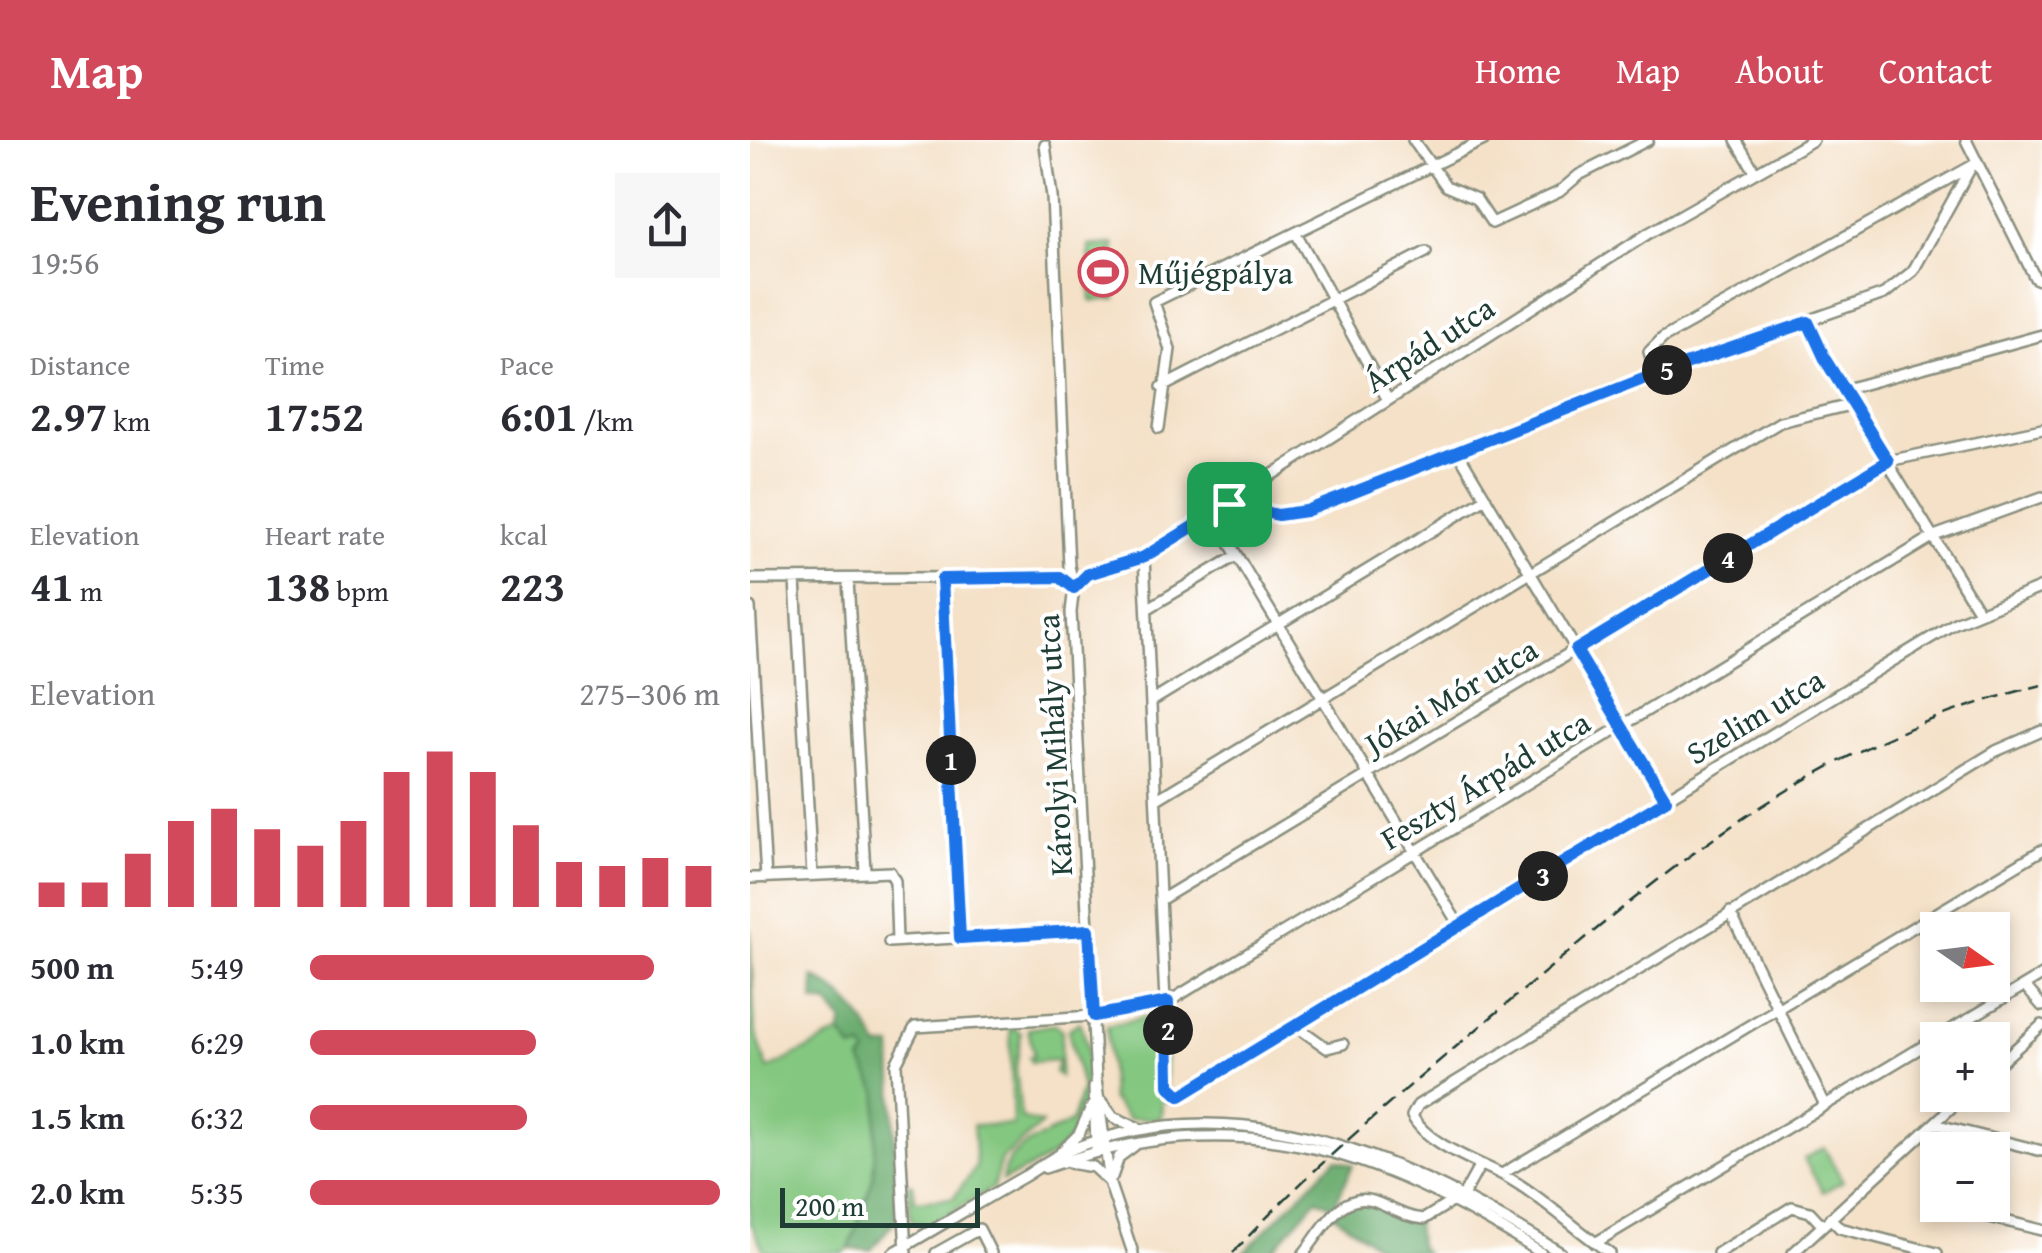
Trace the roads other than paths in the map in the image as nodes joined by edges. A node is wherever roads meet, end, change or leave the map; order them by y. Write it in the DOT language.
graph roads {
  1 [pos="1413,140"];
  2 [pos="1484,140"];
  3 [pos="1648,140"];
  4 [pos="1736,140"];
  5 [pos="1813,140"];
  6 [pos="1966,140"];
  7 [pos="1045,145"];
  8 [pos="1432,166"];
  9 [pos="1973,166"];
  10 [pos="1754,170"];
  11 [pos="1296,232"];
  12 [pos="1426,252"];
  13 [pos="2041,282"];
  14 [pos="1333,300"];
  15 [pos="1808,322"];
  16 [pos="2042,334"];
  17 [pos="1656,374"];
  18 [pos="1162,387"];
  19 [pos="1846,390"];
  20 [pos="1388,400"];
  21 [pos="1854,404"];
  22 [pos="1158,428"];
  23 [pos="2042,430"];
  24 [pos="1458,452"];
  25 [pos="1888,461"];
  26 [pos="2042,496"];
  27 [pos="1486,498"];
  28 [pos="1229,504"];
  29 [pos="1212,514"];
  30 [pos="1934,536"];
  31 [pos="1236,556"];
  32 [pos="1144,557"];
  33 [pos="1530,574"];
  34 [pos="750,579"];
  35 [pos="942,579"];
  36 [pos="795,580"];
  37 [pos="848,580"];
  38 [pos="2042,587"];
  39 [pos="1074,588"];
  40 [pos="750,607"];
  41 [pos="1147,609"];
  42 [pos="1978,610"];
  43 [pos="1278,625"];
  44 [pos="1576,650"];
  45 [pos="1323,699"];
  46 [pos="1152,701"];
  47 [pos="1621,726"];
  48 [pos="2042,731"];
  49 [pos="1368,775"];
  50 [pos="1157,799"];
  51 [pos="1666,800"];
  52 [pos="2042,850"];
  53 [pos="1415,852"];
  54 [pos="864,871"];
  55 [pos="812,874"];
  56 [pos="750,878"];
  57 [pos="766,878"];
  58 [pos="1162,899"];
  59 [pos="1730,912"];
  60 [pos="1460,927"];
  61 [pos="1089,930"];
  62 [pos="960,938"];
  63 [pos="2042,976"];
  64 [pos="2026,986"];
  65 [pos="1168,1002"];
  66 [pos="2042,1006"];
  67 [pos="1779,1010"];
  68 [pos="1094,1016"];
  69 [pos="2042,1025"];
  70 [pos="1296,1026"];
  71 [pos="1343,1044"];
  72 [pos="2010,1054"];
  73 [pos="1096,1100"];
  74 [pos="1824,1103"];
  75 [pos="1947,1112"];
  76 [pos="1934,1124"];
  77 [pos="1144,1135"];
  78 [pos="1100,1145"];
  79 [pos="2042,1151"];
  80 [pos="1061,1158"];
  81 [pos="1479,1168"];
  82 [pos="1502,1174"];
  83 [pos="1110,1183"];
  84 [pos="1459,1196"];
  85 [pos="1826,1222"];
  86 [pos="2009,1222"];
  87 [pos="2042,1230"];
  88 [pos="1595,1243"];
  89 [pos="906,1250"];
  90 [pos="1306,1250"];
  91 [pos="893,1253"];
  92 [pos="936,1253"];
  93 [pos="991,1253"];
  94 [pos="1133,1253"];
  95 [pos="1540,1253"];
  96 [pos="1561,1253"];
  97 [pos="1610,1253"];
  98 [pos="1718,1253"];
  99 [pos="1793,1253"];
  100 [pos="1937,1253"];
  1 -- 8 [label="street"];
  2 -- 8 [label="street"];
  3 -- 8 [label="street"];
  4 -- 10 [label="street"];
  5 -- 10 [label="street, Árpád utca"];
  6 -- 9 [label="street"];
  7 -- 39 [label="street, Károlyi Mihály utca"];
  8 -- 11 [label="street"];
  9 -- 13 [label="street"];
  9 -- 15 [label="street"];
  9 -- 17 [label="street"];
  10 -- 20 [label="street, Árpád utca"];
  11 -- 14 [label="street"];
  11 -- 18 [label="street"];
  12 -- 14 [label="street"];
  14 -- 18 [label="street"];
  14 -- 20 [label="street"];
  15 -- 17 [label="street"];
  15 -- 19 [label="street"];
  16 -- 19 [label="street"];
  17 -- 24 [label="street"];
  18 -- 22 [label="street"];
  19 -- 21 [label="street"];
  20 -- 28 [label="street, Árpád utca"];
  21 -- 25 [label="street"];
  21 -- 33 [label="street"];
  23 -- 25 [label="street, Jókai Mór utca"];
  24 -- 27 [label="street"];
  24 -- 28 [label="street"];
  25 -- 30 [label="street"];
  25 -- 44 [label="street, Jókai Mór utca"];
  26 -- 30 [label="street, Feszty Árpád utca"];
  27 -- 33 [label="street"];
  27 -- 43 [label="street"];
  28 -- 29 [label="street, Árpád utca"];
  29 -- 31 [label="street"];
  29 -- 32 [label="street, Árpád utca"];
  30 -- 42 [label="street"];
  30 -- 47 [label="street, Feszty Árpád utca"];
  31 -- 41 [label="street"];
  31 -- 43 [label="street"];
  32 -- 39 [label="street, Árpád utca"];
  32 -- 41 [label="street"];
  33 -- 44 [label="street"];
  33 -- 45 [label="street"];
  34 -- 36 [label="street"];
  35 -- 37 [label="street"];
  35 -- 39 [label="street"];
  35 -- 62 [label="street"];
  36 -- 37 [label="street"];
  36 -- 55 [label="street"];
  37 -- 54 [label="street"];
  38 -- 42 [label="street, Szelim utca"];
  39 -- 61 [label="street, Károlyi Mihály utca"];
  40 -- 57 [label="street"];
  41 -- 46 [label="street"];
  42 -- 51 [label="street, Szelim utca"];
  43 -- 45 [label="street"];
  43 -- 46 [label="street"];
  44 -- 47 [label="street"];
  44 -- 49 [label="street, Jókai Mór utca"];
  45 -- 49 [label="street"];
  45 -- 50 [label="street"];
  46 -- 50 [label="street"];
  47 -- 51 [label="street"];
  47 -- 53 [label="street, Feszty Árpád utca"];
  48 -- 59 [label="street"];
  49 -- 53 [label="street"];
  49 -- 58 [label="street, Jókai Mór utca"];
  50 -- 58 [label="street"];
  51 -- 60 [label="street, Szelim utca"];
  52 -- 67 [label="street"];
  53 -- 60 [label="street"];
  53 -- 65 [label="street, Feszty Árpád utca"];
  54 -- 55 [label="street"];
  54 -- 62 [label="street"];
  55 -- 57 [label="street"];
  56 -- 57 [label="street"];
  58 -- 65 [label="street"];
  59 -- 67 [label="street"];
  59 -- 81 [label="street"];
  60 -- 70 [label="street, Szelim utca"];
  61 -- 62 [label="street"];
  61 -- 68 [label="street, Károlyi Mihály utca"];
  63 -- 64 [label="street"];
  64 -- 66 [label="street"];
  64 -- 74 [label="street"];
  65 -- 68 [label="street"];
  65 -- 70 [label="street, Szelim utca"];
  67 -- 74 [label="street"];
  67 -- 82 [label="street"];
  68 -- 73 [label="street, Károlyi Mihály utca"];
  68 -- 89 [label="street"];
  69 -- 72 [label="street"];
  70 -- 71 [label="street"];
  73 -- 77 [label="street"];
  73 -- 78 [label="street, Károlyi Mihály utca"];
  73 -- 80 [label="street"];
  74 -- 88 [label="street"];
  75 -- 76 [label="street"];
  76 -- 79 [label="street"];
  76 -- 85 [label="street"];
  77 -- 78 [label="street"];
  77 -- 83 [label="street"];
  77 -- 84 [label="street"];
  78 -- 80 [label="street"];
  78 -- 83 [label="street, Károlyi Mihály utca"];
  80 -- 83 [label="street"];
  80 -- 89 [label="street"];
  81 -- 82 [label="street"];
  81 -- 84 [label="street"];
  82 -- 88 [label="street"];
  83 -- 94 [label="street, Károlyi Mihály utca"];
  84 -- 90 [label="street"];
  84 -- 95 [label="street"];
  84 -- 96 [label="street"];
  85 -- 98 [label="street"];
  85 -- 99 [label="street"];
  85 -- 100 [label="street"];
  86 -- 87 [label="street"];
  88 -- 97 [label="street"];
  89 -- 91 [label="street"];
  92 -- 93 [label="street"];
}
